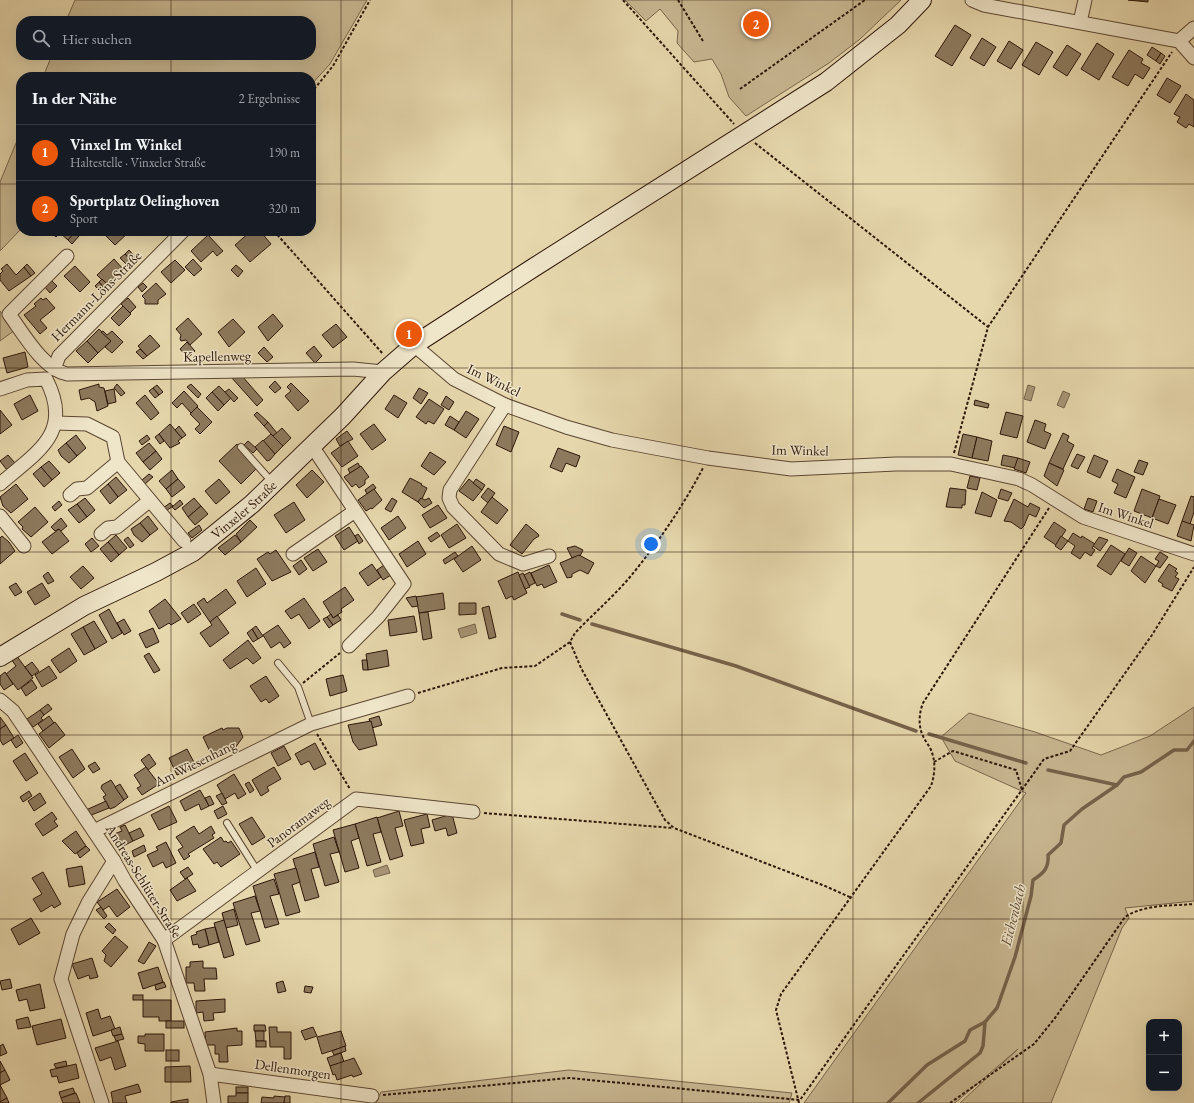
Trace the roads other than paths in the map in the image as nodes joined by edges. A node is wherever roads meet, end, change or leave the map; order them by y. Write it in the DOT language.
graph roads {
  1 [pos="922,0"];
  2 [pos="972,0"];
  3 [pos="1084,0"];
  4 [pos="1080,22"];
  5 [pos="1194,28"];
  6 [pos="1179,41"];
  7 [pos="1194,58"];
  8 [pos="178,236"];
  9 [pos="67,256"];
  10 [pos="414,346"];
  11 [pos="384,365"];
  12 [pos="50,374"];
  13 [pos="0,389"];
  14 [pos="505,406"];
  15 [pos="56,423"];
  16 [pos="312,446"];
  17 [pos="241,447"];
  18 [pos="118,462"];
  19 [pos="274,483"];
  20 [pos="0,484"];
  21 [pos="70,495"];
  22 [pos="150,501"];
  23 [pos="355,511"];
  24 [pos="0,516"];
  25 [pos="102,534"];
  26 [pos="184,541"];
  27 [pos="24,546"];
  28 [pos="293,554"];
  29 [pos="1194,554"];
  30 [pos="549,556"];
  31 [pos="349,646"];
  32 [pos="0,657"];
  33 [pos="278,663"];
  34 [pos="408,696"];
  35 [pos="0,700"];
  36 [pos="311,724"];
  37 [pos="473,812"];
  38 [pos="228,823"];
  39 [pos="94,831"];
  40 [pos="114,861"];
  41 [pos="258,872"];
  42 [pos="164,940"];
  43 [pos="210,1074"];
  44 [pos="372,1096"];
  45 [pos="102,1103"];
  46 [pos="214,1103"];
  1 -- 10 [label="main road, Vinxeler Straße"];
  2 -- 4 [label="street"];
  3 -- 4 [label="street"];
  4 -- 6 [label="street"];
  5 -- 6 [label="street"];
  6 -- 7 [label="street"];
  8 -- 12 [label="street, Hermann-Löns-Straße"];
  9 -- 12 [label="street"];
  10 -- 11 [label="main road, Vinxeler Straße"];
  10 -- 14 [label="street, Im Winkel"];
  11 -- 12 [label="street, Kapellenweg"];
  11 -- 16 [label="main road, Vinxeler Straße"];
  12 -- 13 [label="street, Kapellenweg"];
  12 -- 15 [label="street"];
  14 -- 29 [label="street, Im Winkel"];
  14 -- 30 [label="street"];
  15 -- 18 [label="street"];
  15 -- 20 [label="street"];
  16 -- 19 [label="main road, Vinxeler Straße"];
  16 -- 23 [label="street"];
  17 -- 19 [label="lane"];
  18 -- 21 [label="street"];
  18 -- 22 [label="street"];
  19 -- 32 [label="main road, Vinxeler Straße"];
  22 -- 25 [label="street"];
  22 -- 26 [label="street"];
  23 -- 28 [label="street"];
  23 -- 31 [label="street"];
  24 -- 27 [label="street"];
  33 -- 36 [label="lane"];
  34 -- 36 [label="street, Am Wiesenhang"];
  35 -- 39 [label="street, Andreas-Schlüter-Straße"];
  36 -- 39 [label="street, Am Wiesenhang"];
  37 -- 41 [label="street, Panoramaweg"];
  38 -- 41 [label="lane"];
  39 -- 40 [label="street, Andreas-Schlüter-Straße"];
  40 -- 42 [label="street, Andreas-Schlüter-Straße"];
  40 -- 45 [label="street"];
  41 -- 42 [label="street, Panoramaweg"];
  42 -- 43 [label="street, Andreas-Schlüter-Straße"];
  43 -- 44 [label="street, Dellenmorgen"];
  43 -- 46 [label="street, Andreas-Schlüter-Straße"];
}
